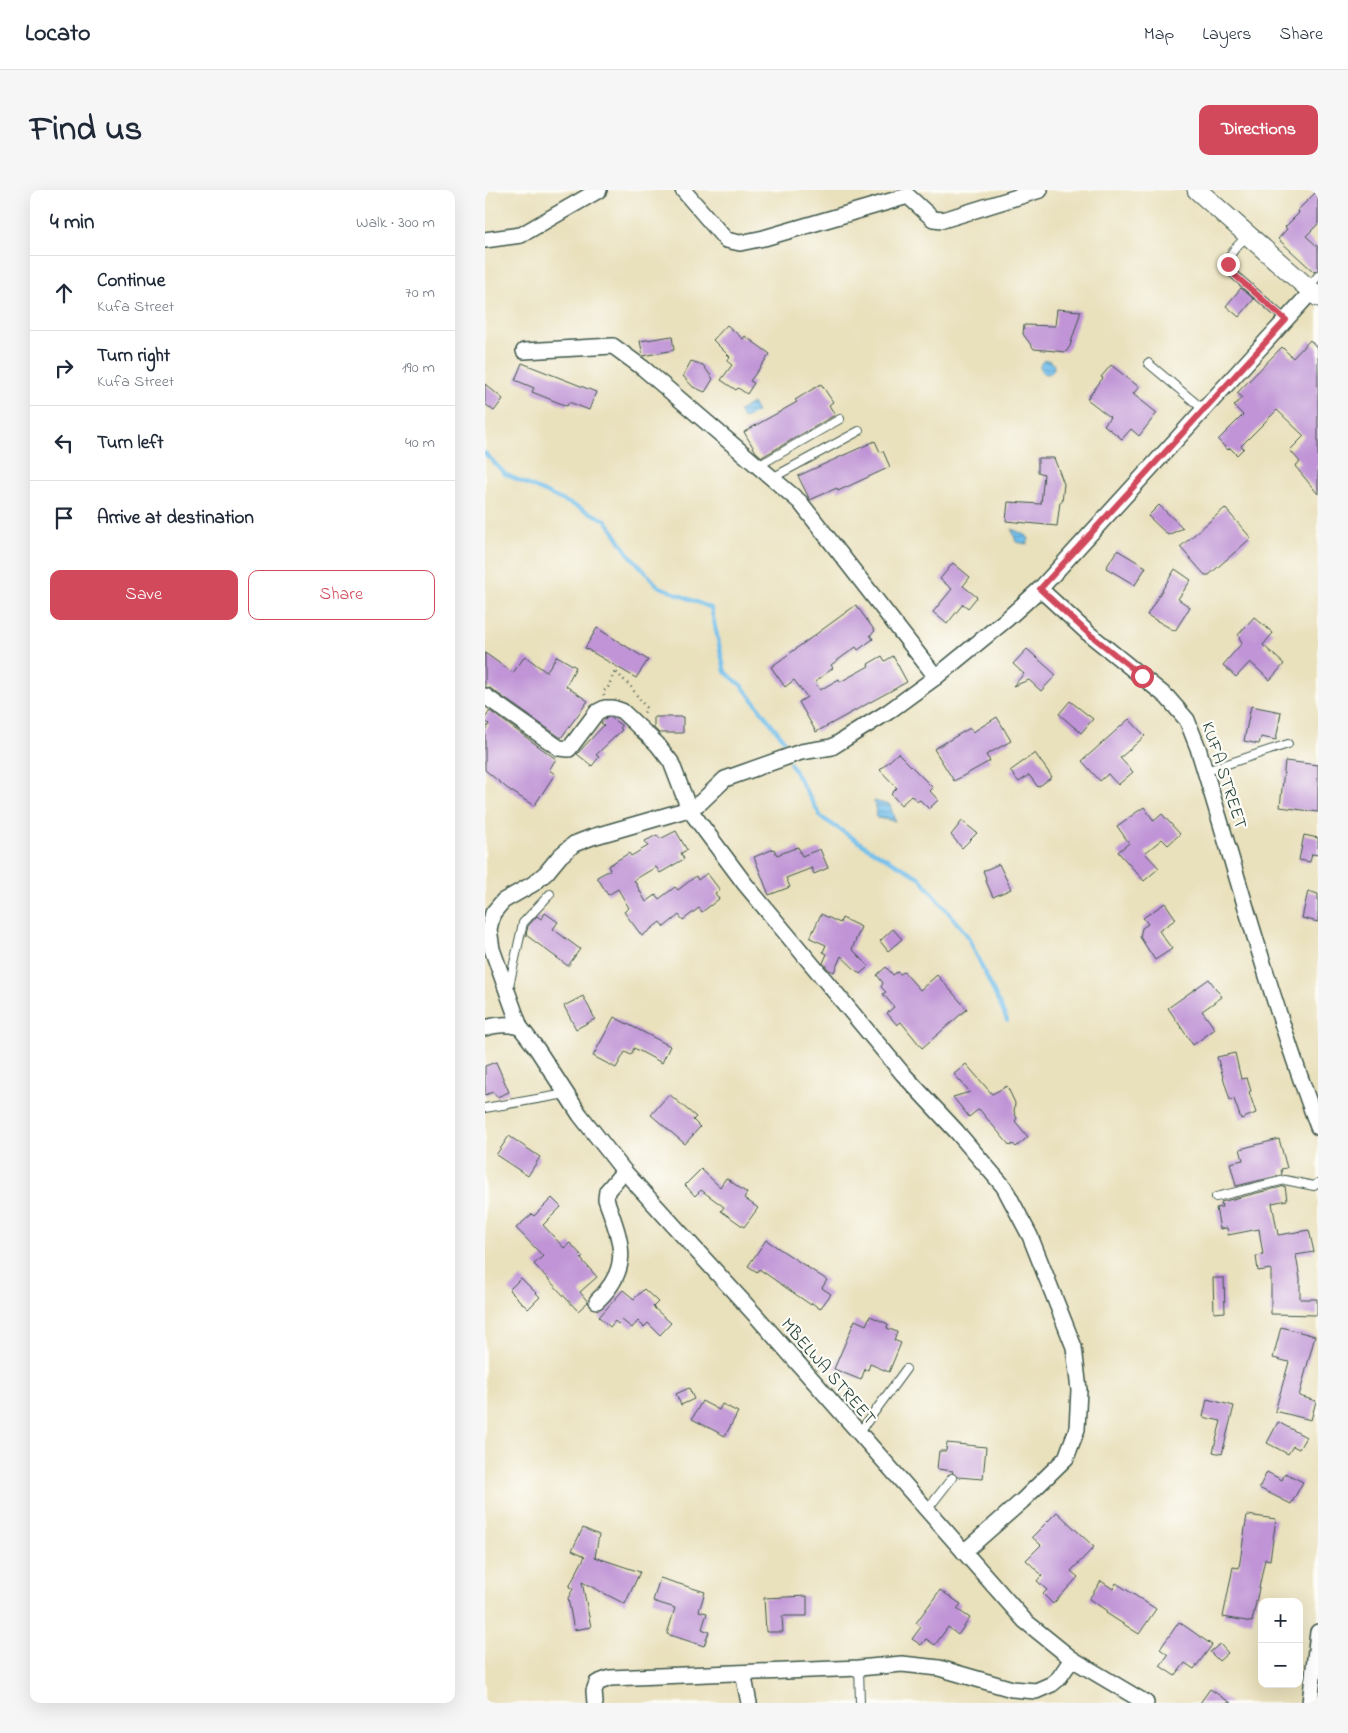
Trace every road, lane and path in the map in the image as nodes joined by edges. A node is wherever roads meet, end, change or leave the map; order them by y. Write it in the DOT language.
graph roads {
  1 [pos="599,190"];
  2 [pos="683,190"];
  3 [pos="1040,190"];
  4 [pos="1197,190"];
  5 [pos="908,193"];
  6 [pos="1247,236"];
  7 [pos="485,240"];
  8 [pos="1314,288"];
  9 [pos="1286,320"];
  10 [pos="524,351"];
  11 [pos="1148,363"];
  12 [pos="1204,410"];
  13 [pos="840,419"];
  14 [pos="859,431"];
  15 [pos="758,466"];
  16 [pos="772,478"];
  17 [pos="1040,589"];
  18 [pos="936,677"];
  19 [pos="485,696"];
  20 [pos="605,708"];
  21 [pos="638,726"];
  22 [pos="1289,744"];
  23 [pos="1205,771"];
  24 [pos="689,809"];
  25 [pos="550,894"];
  26 [pos="507,993"];
  27 [pos="520,1027"];
  28 [pos="485,1028"];
  29 [pos="565,1094"];
  30 [pos="485,1108"];
  31 [pos="1317,1124"];
  32 [pos="624,1171"];
  33 [pos="1318,1183"];
  34 [pos="1215,1197"];
  35 [pos="597,1301"];
  36 [pos="906,1369"];
  37 [pos="859,1433"];
  38 [pos="952,1478"];
  39 [pos="927,1510"];
  40 [pos="964,1552"];
  41 [pos="1318,1632"];
  42 [pos="1072,1659"];
  43 [pos="859,1668"];
  44 [pos="743,1673"];
  45 [pos="1140,1702"];
  46 [pos="595,1703"];
  47 [pos="749,1703"];
  48 [pos="860,1703"];
  49 [pos="1310,1703"];
  1 -- 7 [label="street"];
  2 -- 5 [label="street"];
  3 -- 5 [label="street"];
  4 -- 6 [label="street"];
  6 -- 8 [label="street"];
  6 -- 9 [label="lane"];
  8 -- 9 [label="street"];
  9 -- 12 [label="street"];
  10 -- 15 [label="street"];
  11 -- 12 [label="lane"];
  12 -- 17 [label="street"];
  13 -- 15 [label="lane"];
  14 -- 16 [label="lane"];
  15 -- 16 [label="street"];
  16 -- 18 [label="street"];
  17 -- 18 [label="street"];
  17 -- 23 [label="street, KUFA STREET"];
  18 -- 24 [label="street"];
  19 -- 20 [label="street"];
  20 -- 21 [label="street"];
  20 -- 21 [label="path"];
  21 -- 24 [label="street"];
  22 -- 23 [label="lane"];
  23 -- 31 [label="street, KUFA STREET"];
  24 -- 26 [label="street, MBELWA STREET"];
  24 -- 40 [label="street"];
  25 -- 26 [label="lane"];
  26 -- 27 [label="street, MBELWA STREET"];
  27 -- 28 [label="street"];
  27 -- 29 [label="street, MBELWA STREET"];
  29 -- 30 [label="lane"];
  29 -- 32 [label="street, MBELWA STREET"];
  32 -- 35 [label="street"];
  32 -- 37 [label="street, MBELWA STREET"];
  33 -- 34 [label="lane"];
  36 -- 37 [label="lane"];
  37 -- 39 [label="street, MBELWA STREET"];
  38 -- 39 [label="lane"];
  39 -- 40 [label="street, MBELWA STREET"];
  40 -- 42 [label="street, MBELWA STREET"];
  41 -- 49 [label="street"];
  42 -- 43 [label="street"];
  42 -- 45 [label="street, MBELWA STREET"];
  43 -- 44 [label="street"];
  43 -- 48 [label="lane"];
  44 -- 46 [label="street"];
  44 -- 47 [label="street"];
}
